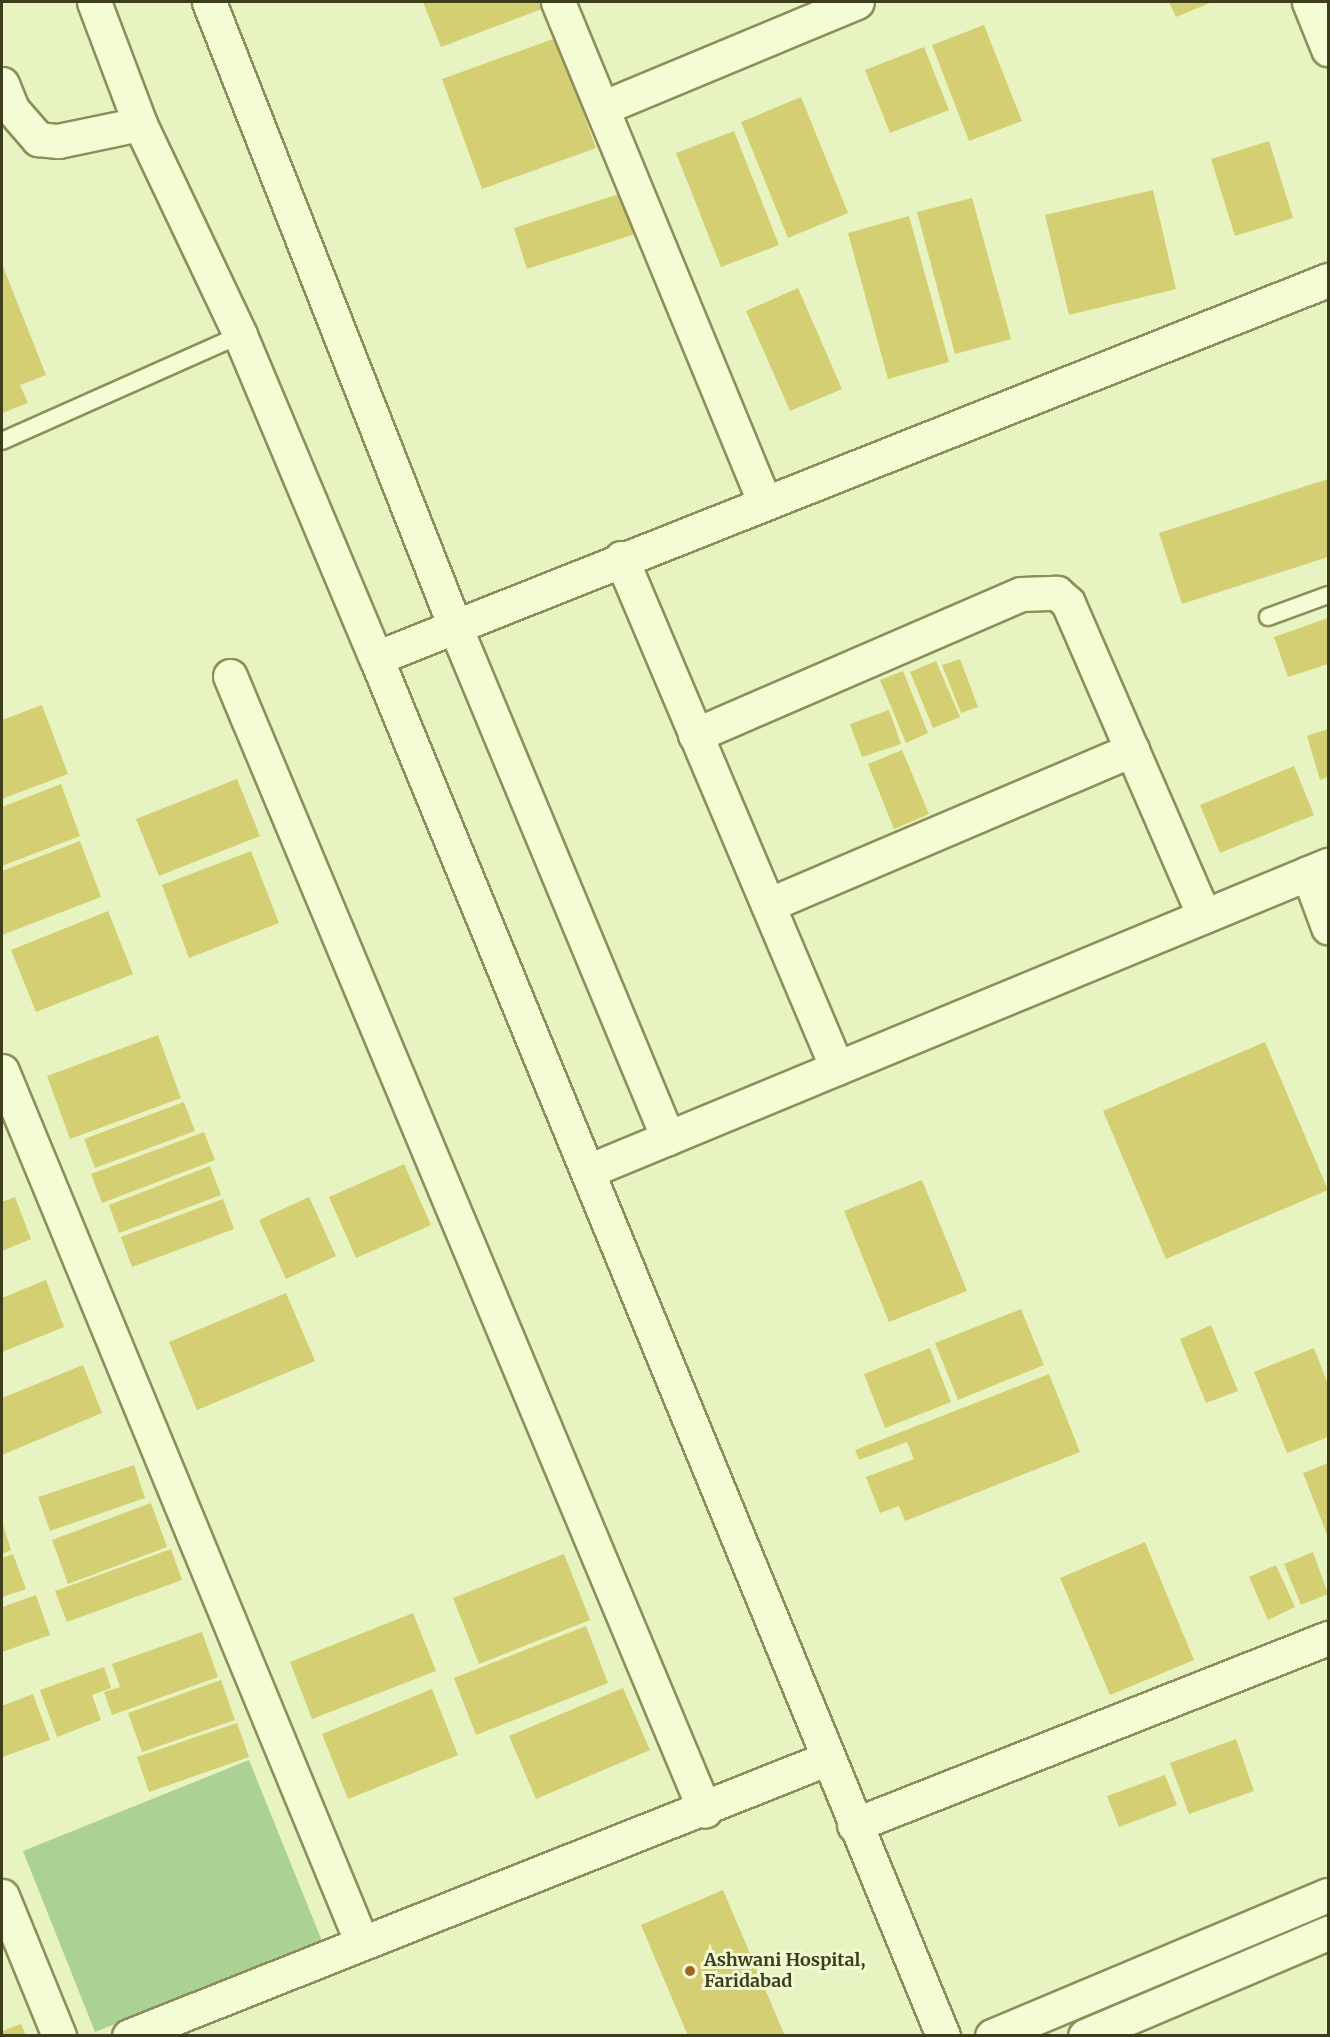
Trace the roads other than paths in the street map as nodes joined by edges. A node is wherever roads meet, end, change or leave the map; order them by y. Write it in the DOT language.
graph roads {
  1 [pos="94,2"];
  2 [pos="209,2"];
  3 [pos="558,2"];
  4 [pos="857,2"];
  5 [pos="1317,5"];
  6 [pos="1329,49"];
  7 [pos="2,84"];
  8 [pos="602,108"];
  9 [pos="140,124"];
  10 [pos="1329,280"];
  11 [pos="240,335"];
  12 [pos="2,441"];
  13 [pos="764,501"];
  14 [pos="621,558"];
  15 [pos="1329,595"];
  16 [pos="1268,617"];
  17 [pos="454,624"];
  18 [pos="376,658"];
  19 [pos="231,676"];
  20 [pos="696,735"];
  21 [pos="1132,750"];
  22 [pos="1318,869"];
  23 [pos="768,905"];
  24 [pos="1204,916"];
  25 [pos="1329,927"];
  26 [pos="837,1068"];
  27 [pos="2,1071"];
  28 [pos="668,1138"];
  29 [pos="588,1171"];
  30 [pos="1329,1638"];
  31 [pos="826,1759"];
  32 [pos="705,1811"];
  33 [pos="854,1825"];
  34 [pos="1329,1895"];
  35 [pos="2,1896"];
  36 [pos="1329,1933"];
  37 [pos="362,1943"];
  38 [pos="59,2036"];
  39 [pos="129,2036"];
  40 [pos="943,2036"];
  41 [pos="992,2036"];
  42 [pos="1085,2036"];
  1 -- 9 [label="street"];
  2 -- 17 [label="street"];
  3 -- 8 [label="street"];
  4 -- 8 [label="street"];
  5 -- 6 [label="street"];
  7 -- 9 [label="street"];
  8 -- 13 [label="street"];
  9 -- 11 [label="street"];
  10 -- 13 [label="street"];
  11 -- 12 [label="lane"];
  11 -- 18 [label="street"];
  13 -- 14 [label="street"];
  14 -- 17 [label="street"];
  14 -- 20 [label="street"];
  15 -- 16 [label="lane"];
  17 -- 18 [label="street"];
  17 -- 28 [label="street"];
  18 -- 29 [label="street"];
  19 -- 32 [label="street"];
  20 -- 21 [label="street"];
  20 -- 23 [label="street"];
  21 -- 23 [label="street"];
  21 -- 24 [label="street"];
  22 -- 24 [label="street"];
  22 -- 25 [label="street"];
  23 -- 26 [label="street"];
  24 -- 26 [label="street"];
  26 -- 28 [label="street"];
  27 -- 37 [label="street"];
  28 -- 29 [label="street"];
  29 -- 31 [label="street"];
  30 -- 33 [label="street"];
  31 -- 32 [label="street"];
  31 -- 33 [label="street"];
  32 -- 37 [label="street"];
  33 -- 40 [label="street"];
  34 -- 41 [label="street"];
  35 -- 38 [label="street"];
  36 -- 42 [label="street"];
  37 -- 39 [label="street"];
}
